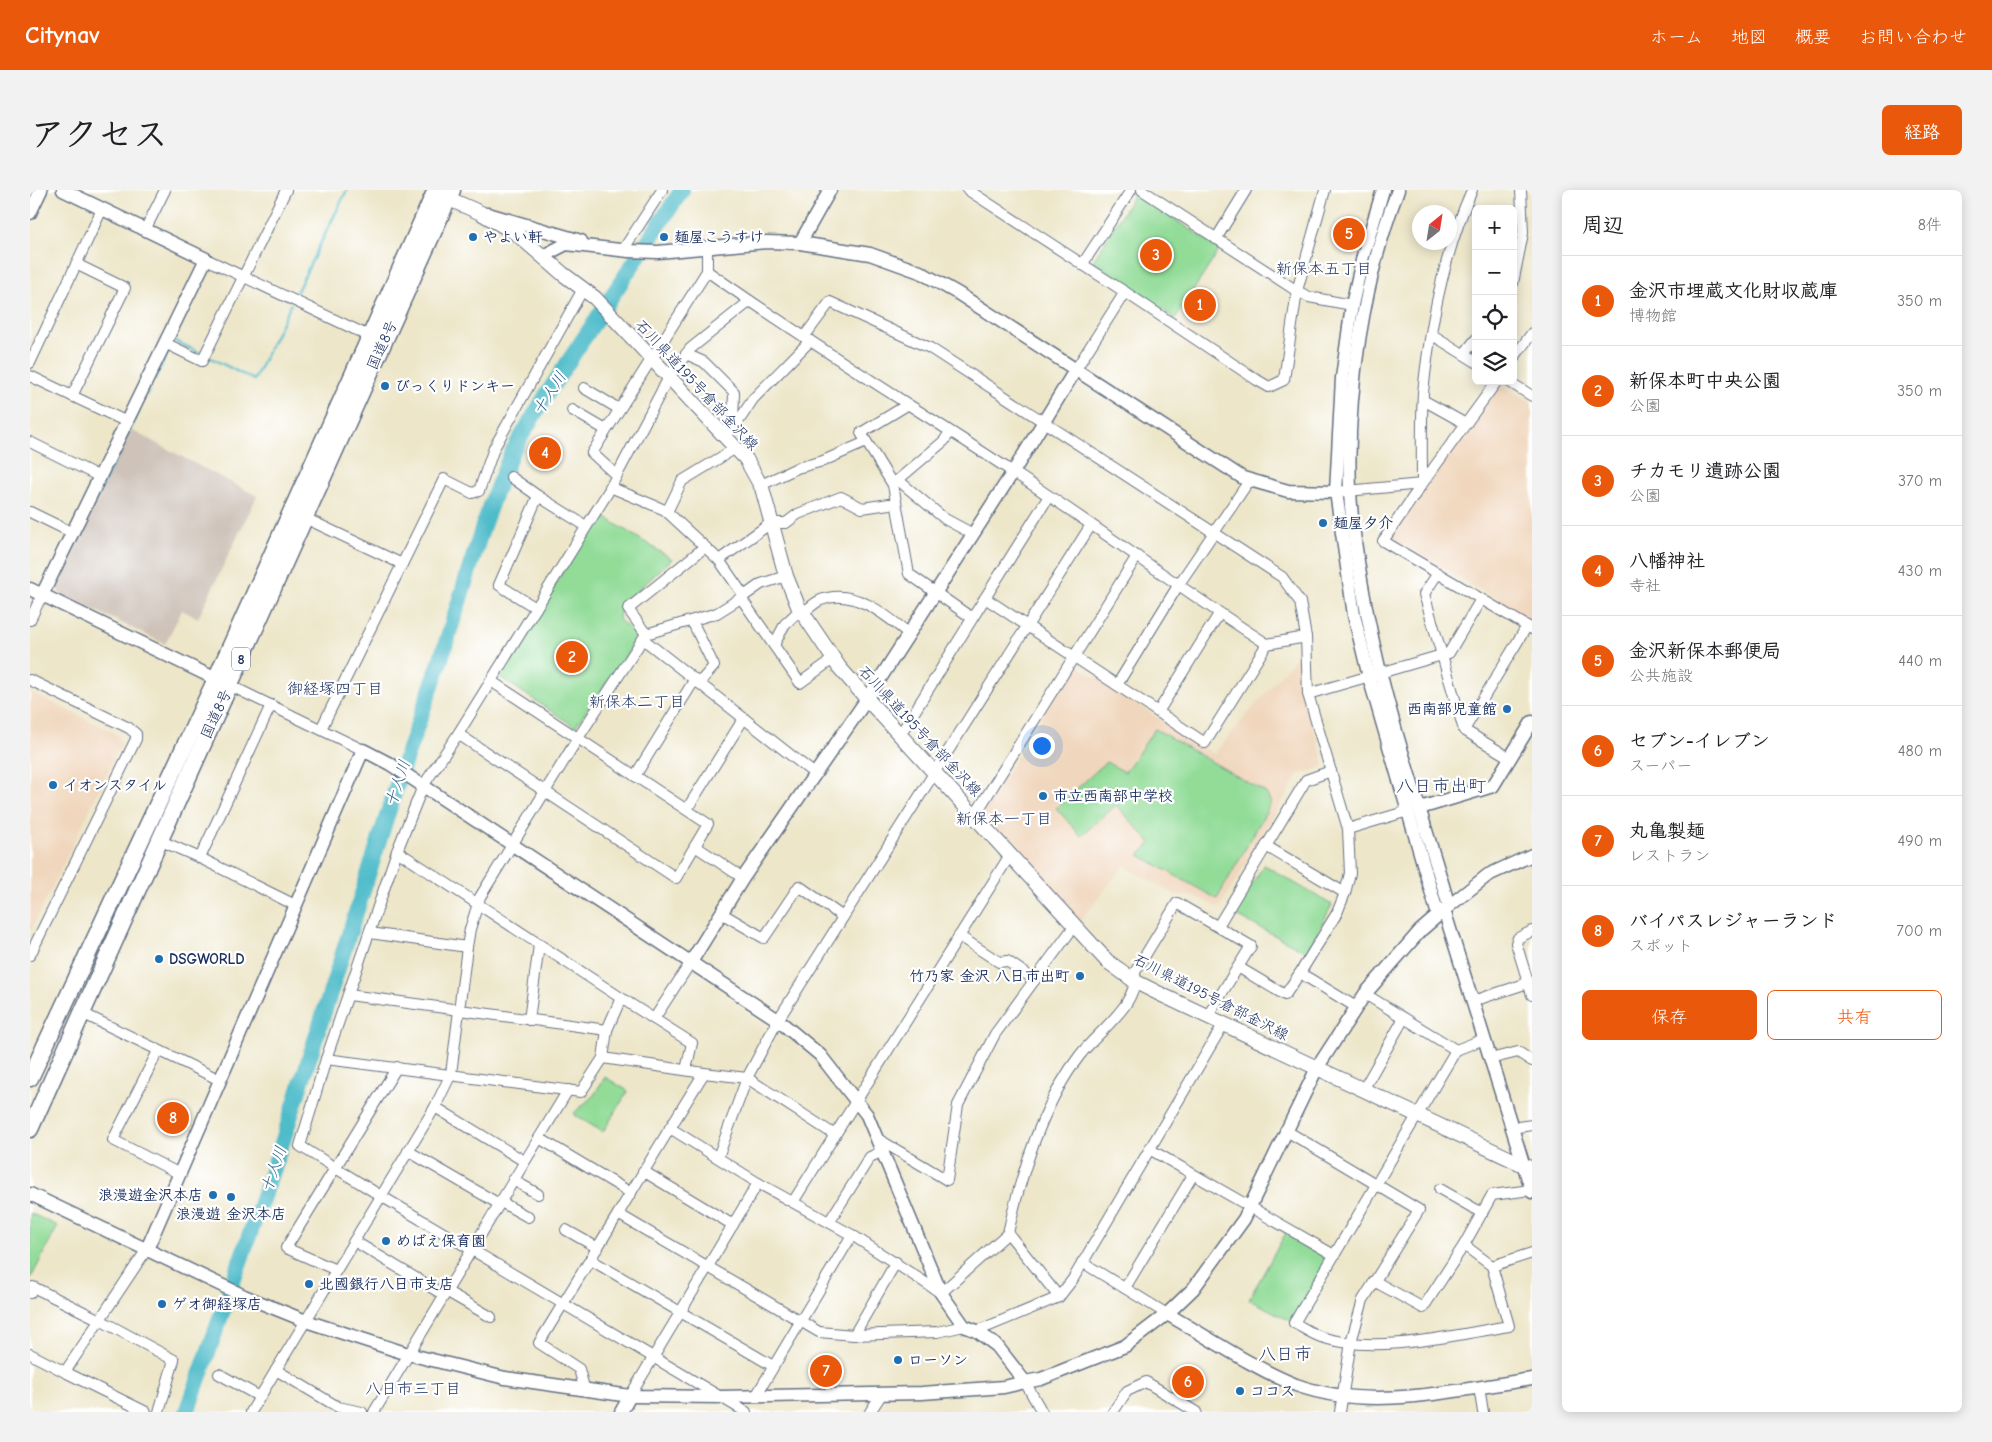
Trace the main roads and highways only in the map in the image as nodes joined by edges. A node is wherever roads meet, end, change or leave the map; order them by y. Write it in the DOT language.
graph roads {
  1 [pos="439,192"];
  2 [pos="222,682"];
  3 [pos="30,1078"];
  4 [pos="30,1129"];
  5 [pos="1528,1167"];
  1 -- 2 [label="highway, 国道8号 / 8"];
  1 -- 2 [label="highway, 国道8号 / 8"];
  1 -- 5 [label="main road, 石川県道195号倉部金沢線"];
  2 -- 3 [label="highway, 国道8号 / 8"];
  2 -- 4 [label="highway, 国道8号 / 8"];
}
